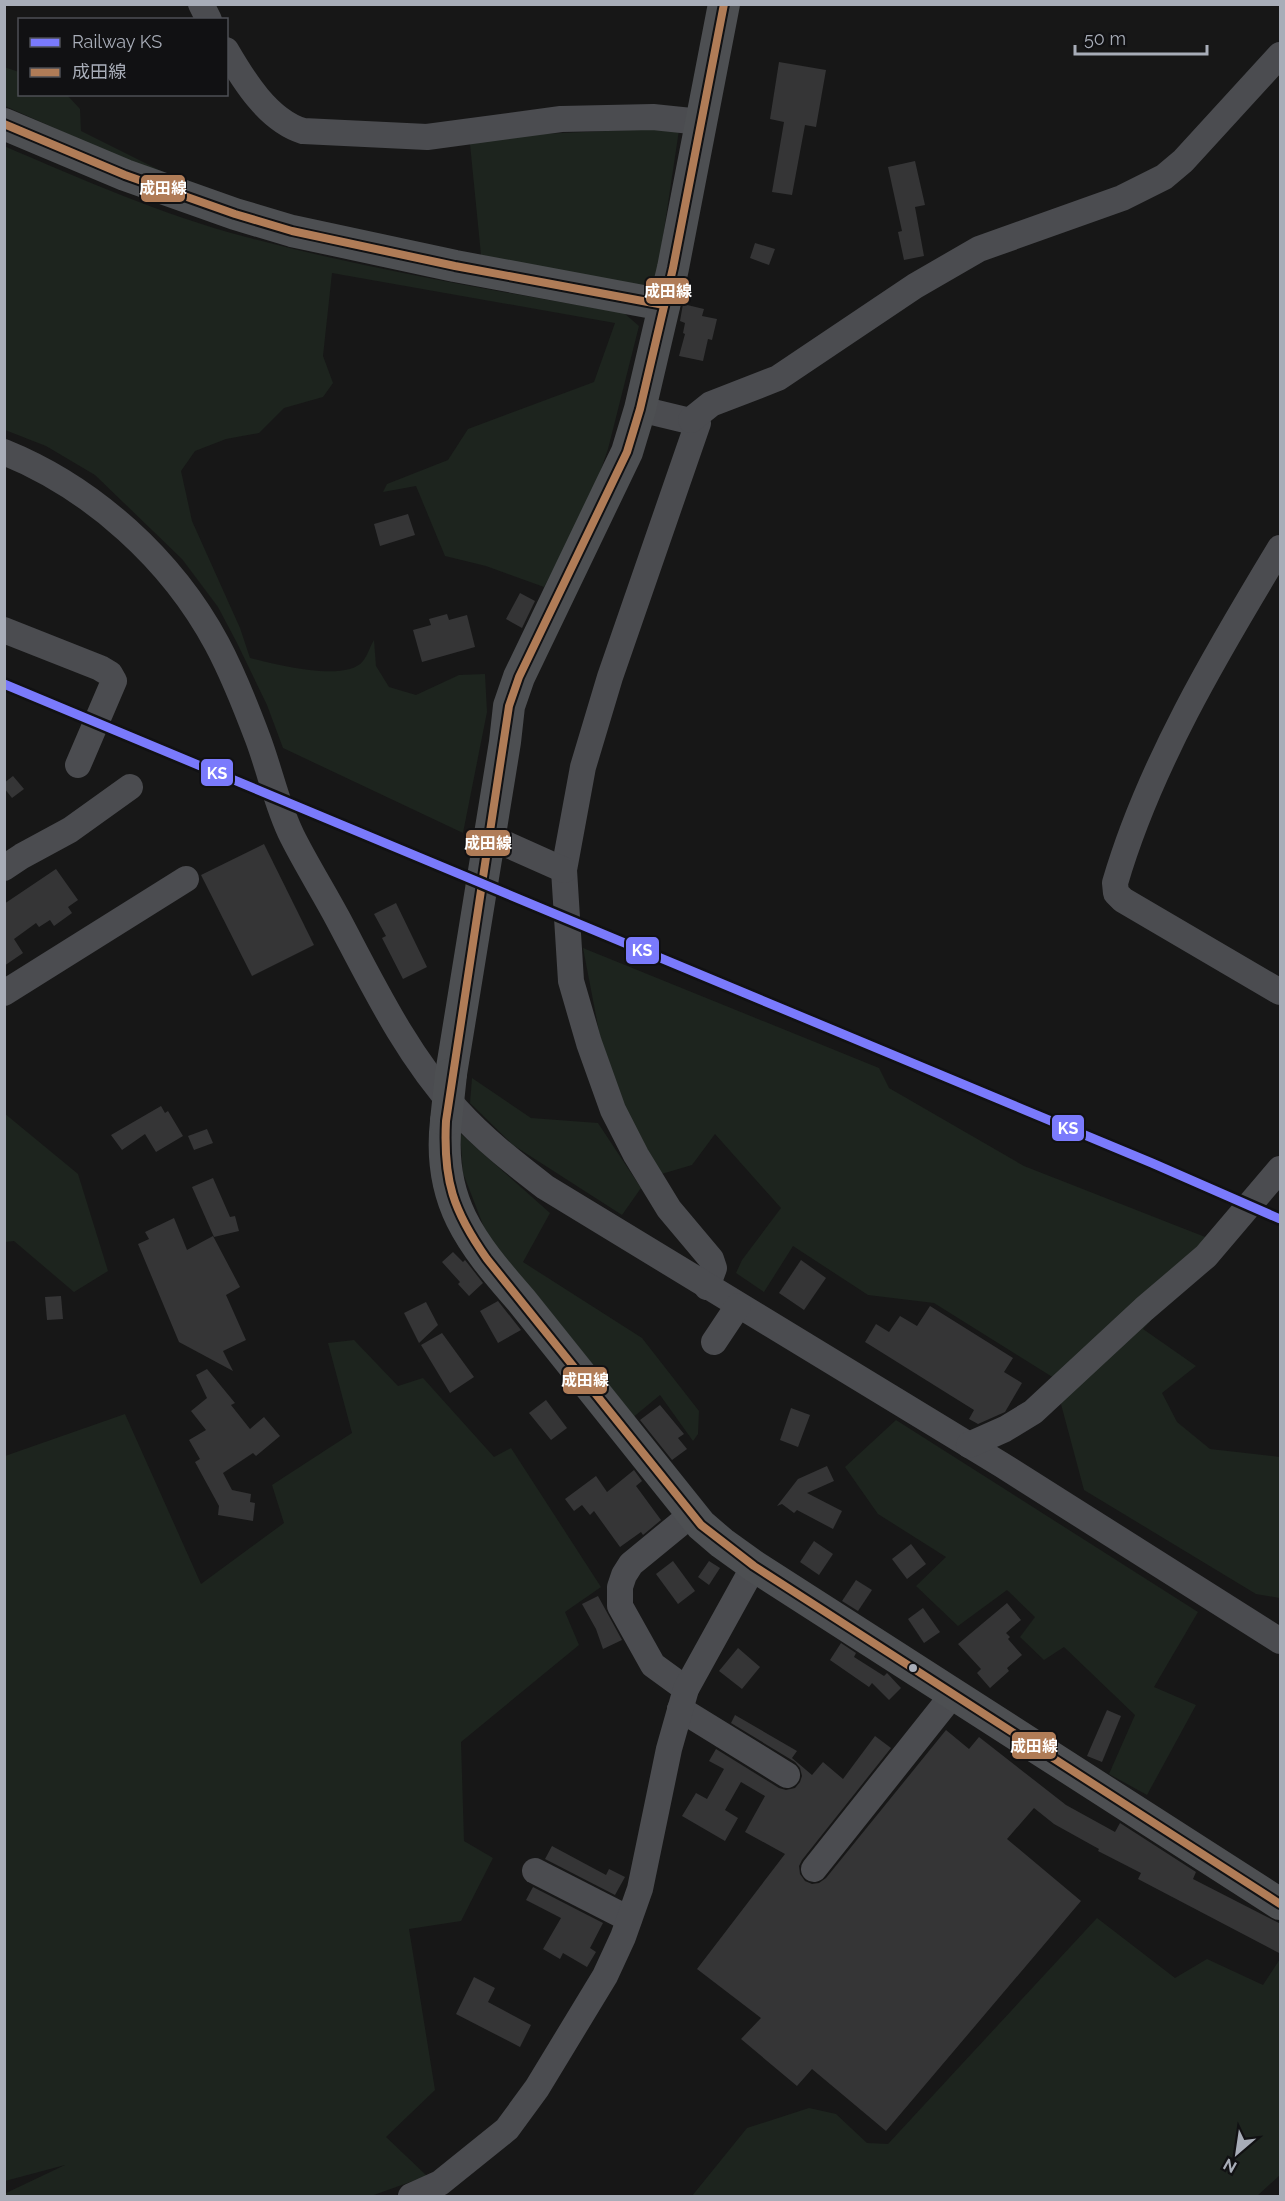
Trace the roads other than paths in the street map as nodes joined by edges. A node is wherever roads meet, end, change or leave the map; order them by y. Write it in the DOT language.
graph roads {
  1 [pos="201,4"];
  2 [pos="724,4"];
  3 [pos="208,18"];
  4 [pos="228,53"];
  5 [pos="1281,56"];
  6 [pos="700,122"];
  7 [pos="4,124"];
  8 [pos="664,305"];
  9 [pos="640,409"];
  10 [pos="691,420"];
  11 [pos="4,452"];
  12 [pos="1281,548"];
  13 [pos="4,630"];
  14 [pos="80,761"];
  15 [pos="130,787"];
  16 [pos="486,850"];
  17 [pos="4,868"];
  18 [pos="564,870"];
  19 [pos="186,879"];
  20 [pos="1281,992"];
  21 [pos="4,993"];
  22 [pos="1279,1171"];
  23 [pos="707,1287"];
  24 [pos="738,1306"];
  25 [pos="714,1342"];
  26 [pos="969,1445"];
  27 [pos="692,1514"];
  28 [pos="754,1566"];
  29 [pos="1281,1641"];
  30 [pos="954,1693"];
  31 [pos="683,1699"];
  32 [pos="787,1775"];
  33 [pos="814,1869"];
  34 [pos="535,1871"];
  35 [pos="1281,1904"];
  36 [pos="629,1919"];
  37 [pos="411,2196"];
  1 -- 3 [label="street"];
  2 -- 6 [label="main road"];
  4 -- 6 [label="street"];
  5 -- 10 [label="street"];
  6 -- 8 [label="main road"];
  7 -- 8 [label="main road"];
  8 -- 9 [label="main road"];
  9 -- 10 [label="street"];
  9 -- 16 [label="main road"];
  10 -- 18 [label="street"];
  11 -- 23 [label="street"];
  12 -- 20 [label="street"];
  13 -- 14 [label="street"];
  15 -- 17 [label="street"];
  16 -- 18 [label="street"];
  16 -- 27 [label="main road, bridge"];
  18 -- 23 [label="street"];
  19 -- 21 [label="street"];
  22 -- 26 [label="street"];
  23 -- 24 [label="street"];
  24 -- 25 [label="street"];
  24 -- 26 [label="street"];
  26 -- 29 [label="street"];
  27 -- 28 [label="main road"];
  27 -- 31 [label="street"];
  28 -- 30 [label="main road"];
  28 -- 31 [label="street"];
  30 -- 33 [label="street"];
  30 -- 35 [label="main road"];
  31 -- 32 [label="street"];
  31 -- 36 [label="street"];
  34 -- 36 [label="street"];
  36 -- 37 [label="street"];
}
